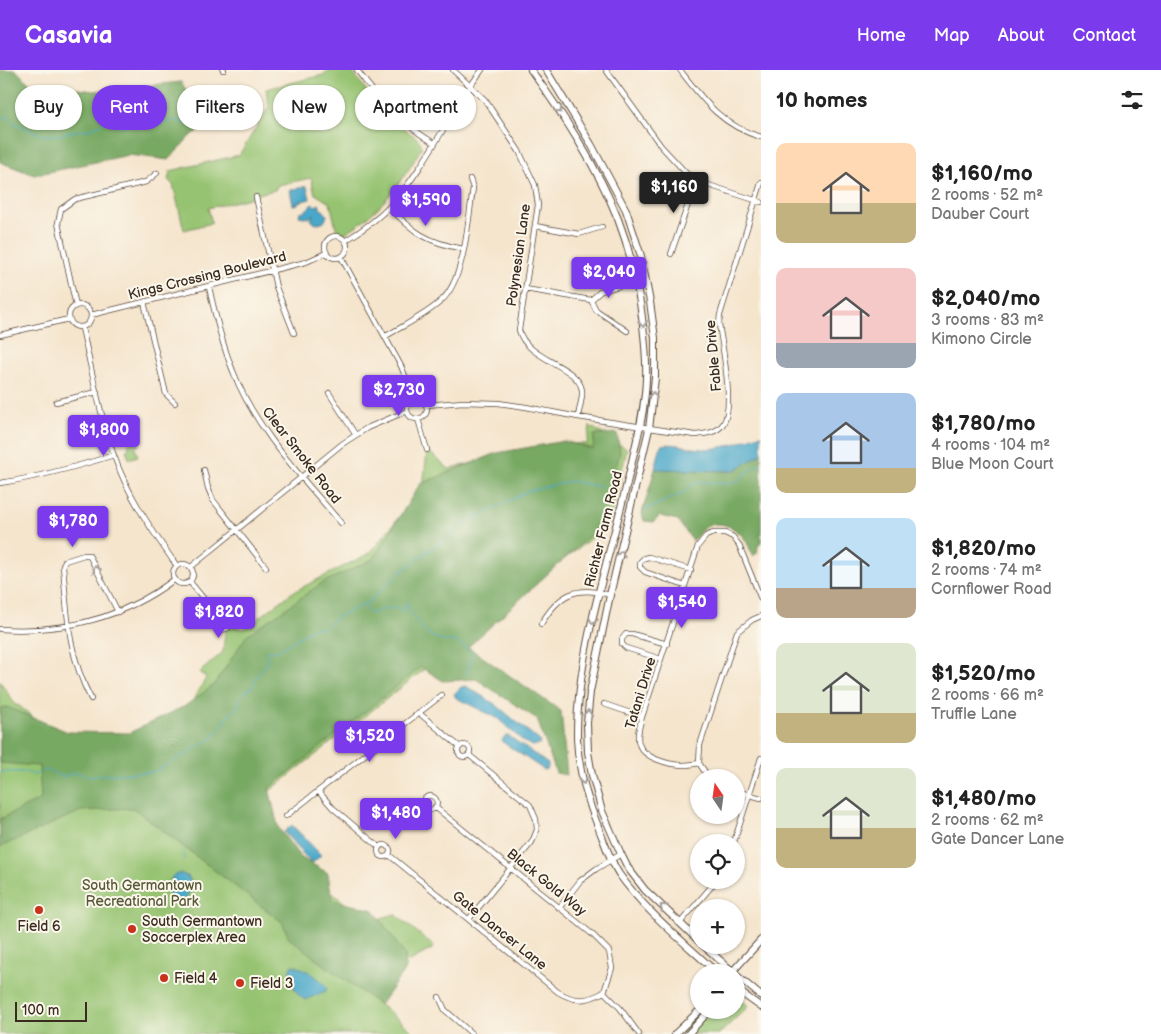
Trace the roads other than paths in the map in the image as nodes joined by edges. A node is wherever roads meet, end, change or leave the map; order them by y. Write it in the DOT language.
graph roads {
  1 [pos="358,70"];
  2 [pos="453,70"];
  3 [pos="482,70"];
  4 [pos="487,70"];
  5 [pos="531,70"];
  6 [pos="546,70"];
  7 [pos="606,70"];
  8 [pos="680,70"];
  9 [pos="469,85"];
  10 [pos="471,85"];
  11 [pos="471,85"];
  12 [pos="476,92"];
  13 [pos="442,130"];
  14 [pos="761,137"];
  15 [pos="434,143"];
  16 [pos="157,173"];
  17 [pos="470,179"];
  18 [pos="696,181"];
  19 [pos="761,183"];
  20 [pos="256,197"];
  21 [pos="758,201"];
  22 [pos="389,207"];
  23 [pos="535,226"];
  24 [pos="602,227"];
  25 [pos="345,242"];
  26 [pos="463,249"];
  27 [pos="326,253"];
  28 [pos="671,254"];
  29 [pos="342,257"];
  30 [pos="273,271"];
  31 [pos="209,286"];
  32 [pos="618,286"];
  33 [pos="525,289"];
  34 [pos="591,300"];
  35 [pos="144,302"];
  36 [pos="76,306"];
  37 [pos="91,315"];
  38 [pos="69,319"];
  39 [pos="82,328"];
  40 [pos="627,331"];
  41 [pos="294,333"];
  42 [pos="0,335"];
  43 [pos="386,336"];
  44 [pos="97,392"];
  45 [pos="330,393"];
  46 [pos="413,400"];
  47 [pos="56,402"];
  48 [pos="175,403"];
  49 [pos="426,405"];
  50 [pos="407,411"];
  51 [pos="578,417"];
  52 [pos="418,419"];
  53 [pos="640,427"];
  54 [pos="649,429"];
  55 [pos="355,434"];
  56 [pos="427,450"];
  57 [pos="114,455"];
  58 [pos="204,470"];
  59 [pos="301,476"];
  60 [pos="0,483"];
  61 [pos="341,523"];
  62 [pos="236,529"];
  63 [pos="177,566"];
  64 [pos="192,567"];
  65 [pos="266,567"];
  66 [pos="690,570"];
  67 [pos="175,579"];
  68 [pos="190,582"];
  69 [pos="685,586"];
  70 [pos="600,592"];
  71 [pos="610,595"];
  72 [pos="761,599"];
  73 [pos="212,609"];
  74 [pos="118,612"];
  75 [pos="761,616"];
  76 [pos="541,624"];
  77 [pos="68,626"];
  78 [pos="0,628"];
  79 [pos="667,644"];
  80 [pos="661,659"];
  81 [pos="442,695"];
  82 [pos="91,699"];
  83 [pos="604,704"];
  84 [pos="419,713"];
  85 [pos="642,717"];
  86 [pos="460,747"];
  87 [pos="469,754"];
  88 [pos="761,758"];
  89 [pos="699,763"];
  90 [pos="703,769"];
  91 [pos="318,791"];
  92 [pos="745,793"];
  93 [pos="749,794"];
  94 [pos="761,798"];
  95 [pos="435,807"];
  96 [pos="286,816"];
  97 [pos="736,834"];
  98 [pos="379,847"];
  99 [pos="621,854"];
  100 [pos="389,855"];
  101 [pos="611,860"];
  102 [pos="511,868"];
  103 [pos="709,889"];
  104 [pos="559,908"];
  105 [pos="469,919"];
  106 [pos="680,923"];
  107 [pos="690,932"];
  108 [pos="761,940"];
  109 [pos="714,954"];
  110 [pos="708,964"];
  111 [pos="724,964"];
  112 [pos="740,964"];
  113 [pos="745,983"];
  114 [pos="604,992"];
  115 [pos="761,996"];
  116 [pos="439,997"];
  117 [pos="745,997"];
  118 [pos="761,1007"];
  119 [pos="691,1019"];
  120 [pos="702,1019"];
  121 [pos="472,1034"];
  122 [pos="639,1034"];
  123 [pos="675,1034"];
  124 [pos="688,1034"];
  1 -- 15 [label="street"];
  2 -- 9 [label="street, Polynesian Lane"];
  3 -- 10 [label="street"];
  4 -- 11 [label="street"];
  5 -- 53 [label="main road, Richter Farm Road, one-way"];
  54 -- 6 [label="main road, Richter Farm Road, one-way"];
  7 -- 18 [label="street"];
  8 -- 14 [label="street"];
  12 -- 23 [label="street, Polynesian Lane"];
  13 -- 15 [label="street"];
  15 -- 22 [label="street"];
  16 -- 36 [label="street"];
  17 -- 26 [label="street"];
  18 -- 21 [label="street"];
  18 -- 28 [label="street"];
  19 -- 21 [label="street, Fable Drive"];
  20 -- 30 [label="street"];
  21 -- 54 [label="street, Fable Drive"];
  22 -- 25 [label="street"];
  22 -- 26 [label="street"];
  23 -- 24 [label="street"];
  23 -- 33 [label="street, Polynesian Lane"];
  25 -- 27 [label="street"];
  25 -- 29 [label="street"];
  26 -- 43 [label="street"];
  27 -- 29 [label="street"];
  27 -- 30 [label="street, Kings Crossing Boulevard"];
  29 -- 43 [label="street"];
  30 -- 31 [label="street, Kings Crossing Boulevard"];
  30 -- 41 [label="street"];
  31 -- 35 [label="street, Kings Crossing Boulevard"];
  31 -- 59 [label="street, Clear Smoke Road"];
  32 -- 34 [label="street"];
  33 -- 34 [label="street"];
  33 -- 51 [label="street, Polynesian Lane"];
  34 -- 40 [label="street"];
  35 -- 37 [label="street, Kings Crossing Boulevard"];
  35 -- 48 [label="street"];
  36 -- 37 [label="street"];
  36 -- 38 [label="street"];
  37 -- 39 [label="street"];
  38 -- 39 [label="street"];
  38 -- 42 [label="street"];
  39 -- 44 [label="street"];
  43 -- 46 [label="street"];
  44 -- 47 [label="street"];
  44 -- 57 [label="street"];
  45 -- 55 [label="street"];
  46 -- 49 [label="street"];
  46 -- 50 [label="street"];
  49 -- 51 [label="street, Fable Drive"];
  49 -- 52 [label="street"];
  50 -- 52 [label="street"];
  50 -- 55 [label="street"];
  51 -- 53 [label="street, Fable Drive"];
  52 -- 56 [label="street"];
  53 -- 54 [label="street, Fable Drive"];
  53 -- 70 [label="main road, Richter Farm Road"];
  71 -- 54 [label="main road, Richter Farm Road, one-way"];
  55 -- 59 [label="street"];
  57 -- 60 [label="street"];
  57 -- 63 [label="street"];
  58 -- 62 [label="street"];
  59 -- 61 [label="street, Clear Smoke Road"];
  59 -- 62 [label="street"];
  62 -- 64 [label="street"];
  62 -- 65 [label="street"];
  63 -- 64 [label="street"];
  63 -- 67 [label="street"];
  64 -- 68 [label="street"];
  66 -- 69 [label="street, Tatani Drive"];
  66 -- 69 [label="street"];
  66 -- 72 [label="street, Tatani Drive"];
  67 -- 68 [label="street"];
  67 -- 74 [label="street"];
  68 -- 73 [label="street"];
  69 -- 79 [label="street, Tatani Drive"];
  70 -- 71 [label="street"];
  70 -- 76 [label="street"];
  70 -- 101 [label="main road, Richter Farm Road, one-way"];
  99 -- 71 [label="main road, Richter Farm Road, one-way"];
  73 -- 73 [label="street"];
  74 -- 77 [label="street"];
  74 -- 77 [label="street, one-way"];
  75 -- 89 [label="street"];
  77 -- 78 [label="street"];
  77 -- 82 [label="street"];
  79 -- 80 [label="street, Tatani Drive"];
  79 -- 80 [label="street"];
  80 -- 85 [label="street, Tatani Drive"];
  81 -- 84 [label="street"];
  83 -- 85 [label="street"];
  84 -- 86 [label="street"];
  84 -- 91 [label="street"];
  85 -- 89 [label="street, Tatani Drive"];
  86 -- 87 [label="street"];
  86 -- 87 [label="street"];
  87 -- 102 [label="street"];
  88 -- 93 [label="street"];
  89 -- 90 [label="street"];
  91 -- 96 [label="street"];
  91 -- 98 [label="street, Gate Dancer Lane"];
  92 -- 93 [label="street"];
  93 -- 94 [label="street"];
  93 -- 97 [label="street"];
  95 -- 102 [label="street, Black Gold Way"];
  98 -- 100 [label="street, Gate Dancer Lane"];
  98 -- 100 [label="street, Gate Dancer Lane"];
  99 -- 101 [label="street"];
  106 -- 99 [label="main road, Richter Farm Road, one-way"];
  100 -- 105 [label="street, Gate Dancer Lane"];
  101 -- 104 [label="street"];
  101 -- 110 [label="main road, Richter Farm Road"];
  102 -- 104 [label="street, Black Gold Way"];
  102 -- 105 [label="street"];
  103 -- 106 [label="street"];
  104 -- 114 [label="street, Black Gold Way"];
  105 -- 114 [label="street, Gate Dancer Lane"];
  106 -- 107 [label="main road, Richter Farm Road"];
  108 -- 112 [label="main road"];
  109 -- 111 [label="main road"];
  113 -- 115 [label="main road"];
  114 -- 122 [label="street"];
  116 -- 121 [label="street"];
  117 -- 118 [label="main road"];
  119 -- 123 [label="main road"];
  120 -- 124 [label="main road"];
}
